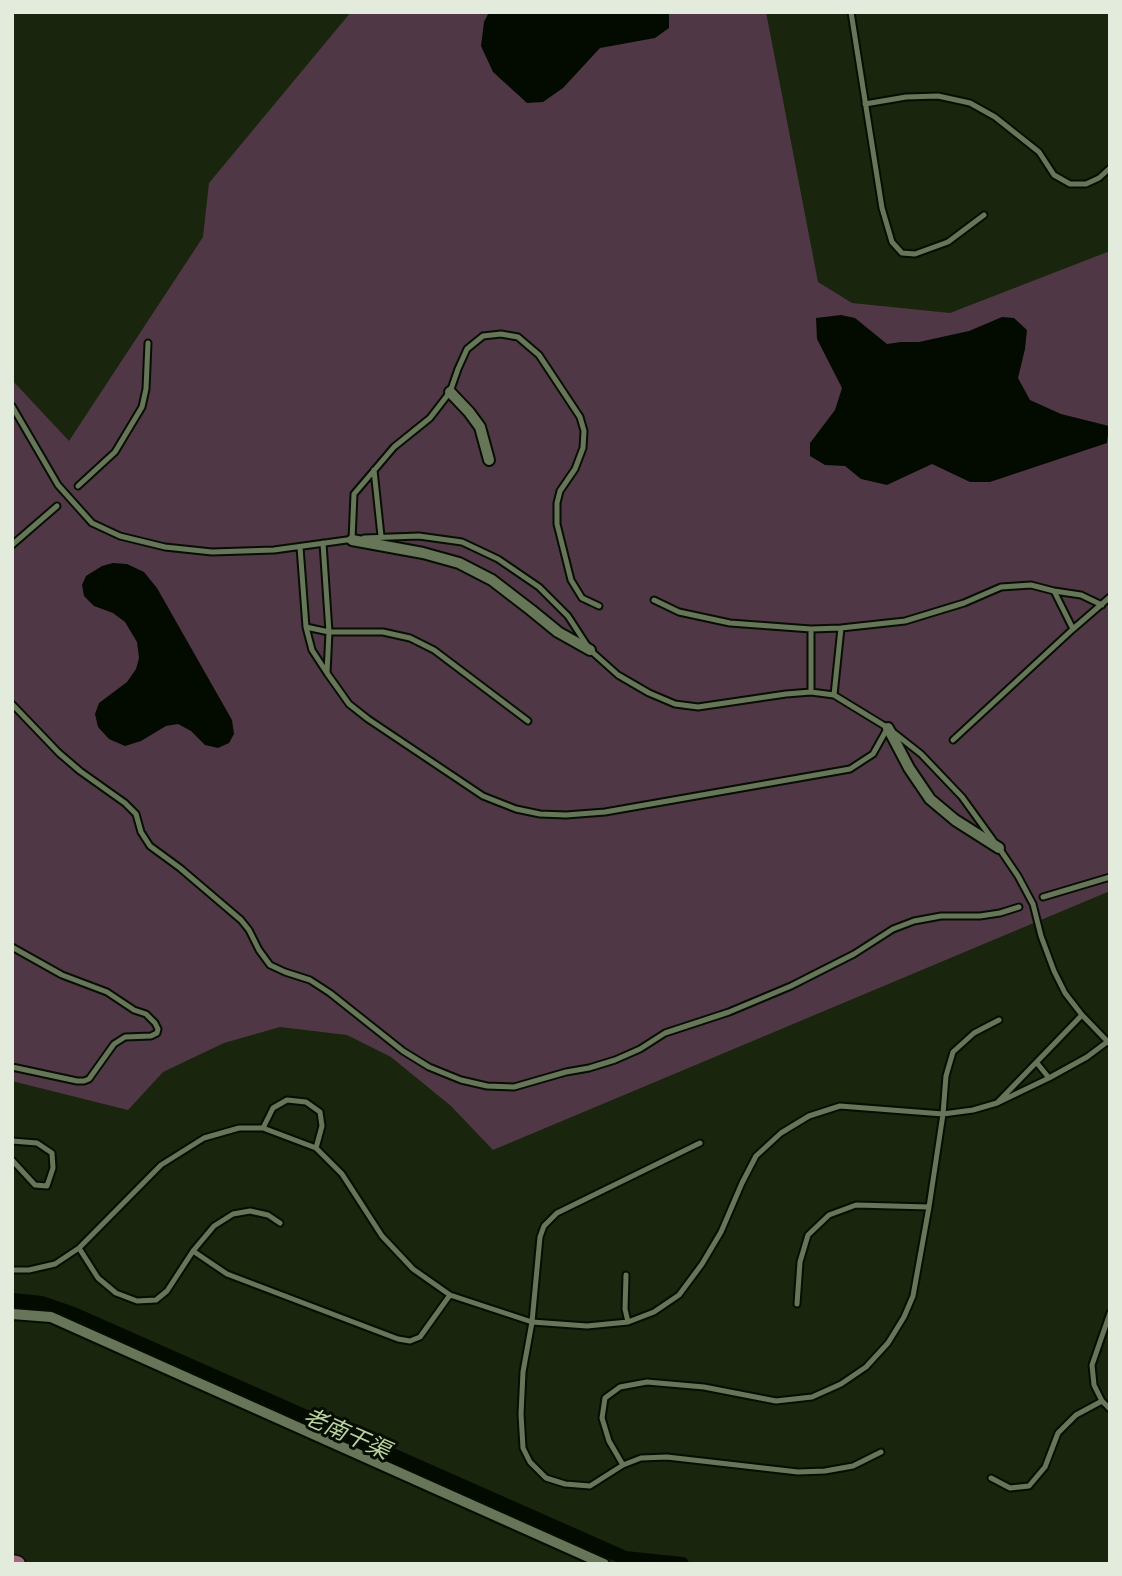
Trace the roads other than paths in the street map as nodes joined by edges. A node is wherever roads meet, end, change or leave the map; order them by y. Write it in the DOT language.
graph roads {
  1 [pos="851,12"];
  2 [pos="865,104"];
  3 [pos="1110,168"];
  4 [pos="984,215"];
  5 [pos="148,343"];
  6 [pos="450,393"];
  7 [pos="12,406"];
  8 [pos="489,460"];
  9 [pos="374,470"];
  10 [pos="78,486"];
  11 [pos="57,506"];
  12 [pos="381,536"];
  13 [pos="352,540"];
  14 [pos="323,544"];
  15 [pos="12,545"];
  16 [pos="300,547"];
  17 [pos="1054,591"];
  18 [pos="1110,597"];
  19 [pos="654,600"];
  20 [pos="1102,604"];
  21 [pos="599,607"];
  22 [pos="306,627"];
  23 [pos="841,628"];
  24 [pos="811,629"];
  25 [pos="1073,629"];
  26 [pos="329,632"];
  27 [pos="590,650"];
  28 [pos="327,673"];
  29 [pos="811,692"];
  30 [pos="834,695"];
  31 [pos="12,704"];
  32 [pos="528,721"];
  33 [pos="888,728"];
  34 [pos="953,740"];
  35 [pos="999,848"];
  36 [pos="1110,877"];
  37 [pos="1043,897"];
  38 [pos="1019,907"];
  39 [pos="12,947"];
  40 [pos="1082,1015"];
  41 [pos="999,1020"];
  42 [pos="1108,1043"];
  43 [pos="1037,1063"];
  44 [pos="12,1067"];
  45 [pos="1049,1078"];
  46 [pos="997,1103"];
  47 [pos="943,1114"];
  48 [pos="263,1128"];
  49 [pos="12,1141"];
  50 [pos="700,1143"];
  51 [pos="316,1148"];
  52 [pos="12,1160"];
  53 [pos="929,1207"];
  54 [pos="280,1223"];
  55 [pos="79,1248"];
  56 [pos="192,1251"];
  57 [pos="12,1270"];
  58 [pos="626,1275"];
  59 [pos="450,1295"];
  60 [pos="797,1304"];
  61 [pos="1110,1313"];
  62 [pos="12,1314"];
  63 [pos="532,1322"];
  64 [pos="628,1322"];
  65 [pos="1102,1401"];
  66 [pos="1110,1409"];
  67 [pos="881,1452"];
  68 [pos="623,1465"];
  69 [pos="991,1478"];
  70 [pos="604,1564"];
  1 -- 2 [label="lane"];
  2 -- 3 [label="lane"];
  2 -- 4 [label="lane"];
  5 -- 10 [label="lane"];
  6 -- 8 [label="street"];
  6 -- 9 [label="lane"];
  6 -- 21 [label="lane"];
  7 -- 16 [label="lane"];
  9 -- 12 [label="lane"];
  9 -- 13 [label="lane"];
  11 -- 15 [label="lane"];
  12 -- 13 [label="lane"];
  12 -- 27 [label="lane"];
  13 -- 14 [label="lane"];
  13 -- 27 [label="street"];
  14 -- 16 [label="lane"];
  14 -- 26 [label="lane"];
  16 -- 22 [label="lane"];
  17 -- 20 [label="lane"];
  17 -- 23 [label="lane"];
  17 -- 25 [label="lane"];
  18 -- 20 [label="lane"];
  19 -- 24 [label="lane"];
  20 -- 25 [label="lane"];
  22 -- 26 [label="lane"];
  22 -- 28 [label="lane"];
  23 -- 24 [label="lane"];
  23 -- 30 [label="lane"];
  24 -- 29 [label="lane"];
  25 -- 34 [label="lane"];
  26 -- 28 [label="lane"];
  26 -- 32 [label="lane"];
  27 -- 29 [label="lane"];
  28 -- 33 [label="lane"];
  29 -- 30 [label="lane"];
  30 -- 33 [label="lane"];
  31 -- 38 [label="lane"];
  33 -- 35 [label="lane"];
  33 -- 35 [label="street"];
  35 -- 40 [label="lane"];
  36 -- 37 [label="lane"];
  39 -- 44 [label="lane"];
  40 -- 42 [label="lane"];
  40 -- 43 [label="lane"];
  41 -- 47 [label="lane"];
  42 -- 45 [label="lane"];
  43 -- 45 [label="lane"];
  43 -- 46 [label="lane"];
  45 -- 46 [label="lane"];
  46 -- 47 [label="lane"];
  47 -- 53 [label="lane"];
  47 -- 64 [label="lane"];
  48 -- 51 [label="lane"];
  48 -- 51 [label="lane"];
  48 -- 55 [label="lane"];
  49 -- 52 [label="lane"];
  50 -- 63 [label="lane"];
  51 -- 59 [label="lane"];
  53 -- 60 [label="lane"];
  53 -- 68 [label="lane"];
  54 -- 56 [label="lane"];
  55 -- 56 [label="lane"];
  55 -- 57 [label="lane"];
  56 -- 59 [label="lane"];
  58 -- 64 [label="lane"];
  59 -- 63 [label="lane"];
  61 -- 65 [label="lane"];
  62 -- 70 [label="street"];
  63 -- 64 [label="lane"];
  63 -- 68 [label="lane"];
  65 -- 66 [label="lane"];
  65 -- 69 [label="lane"];
  67 -- 68 [label="lane"];
}
